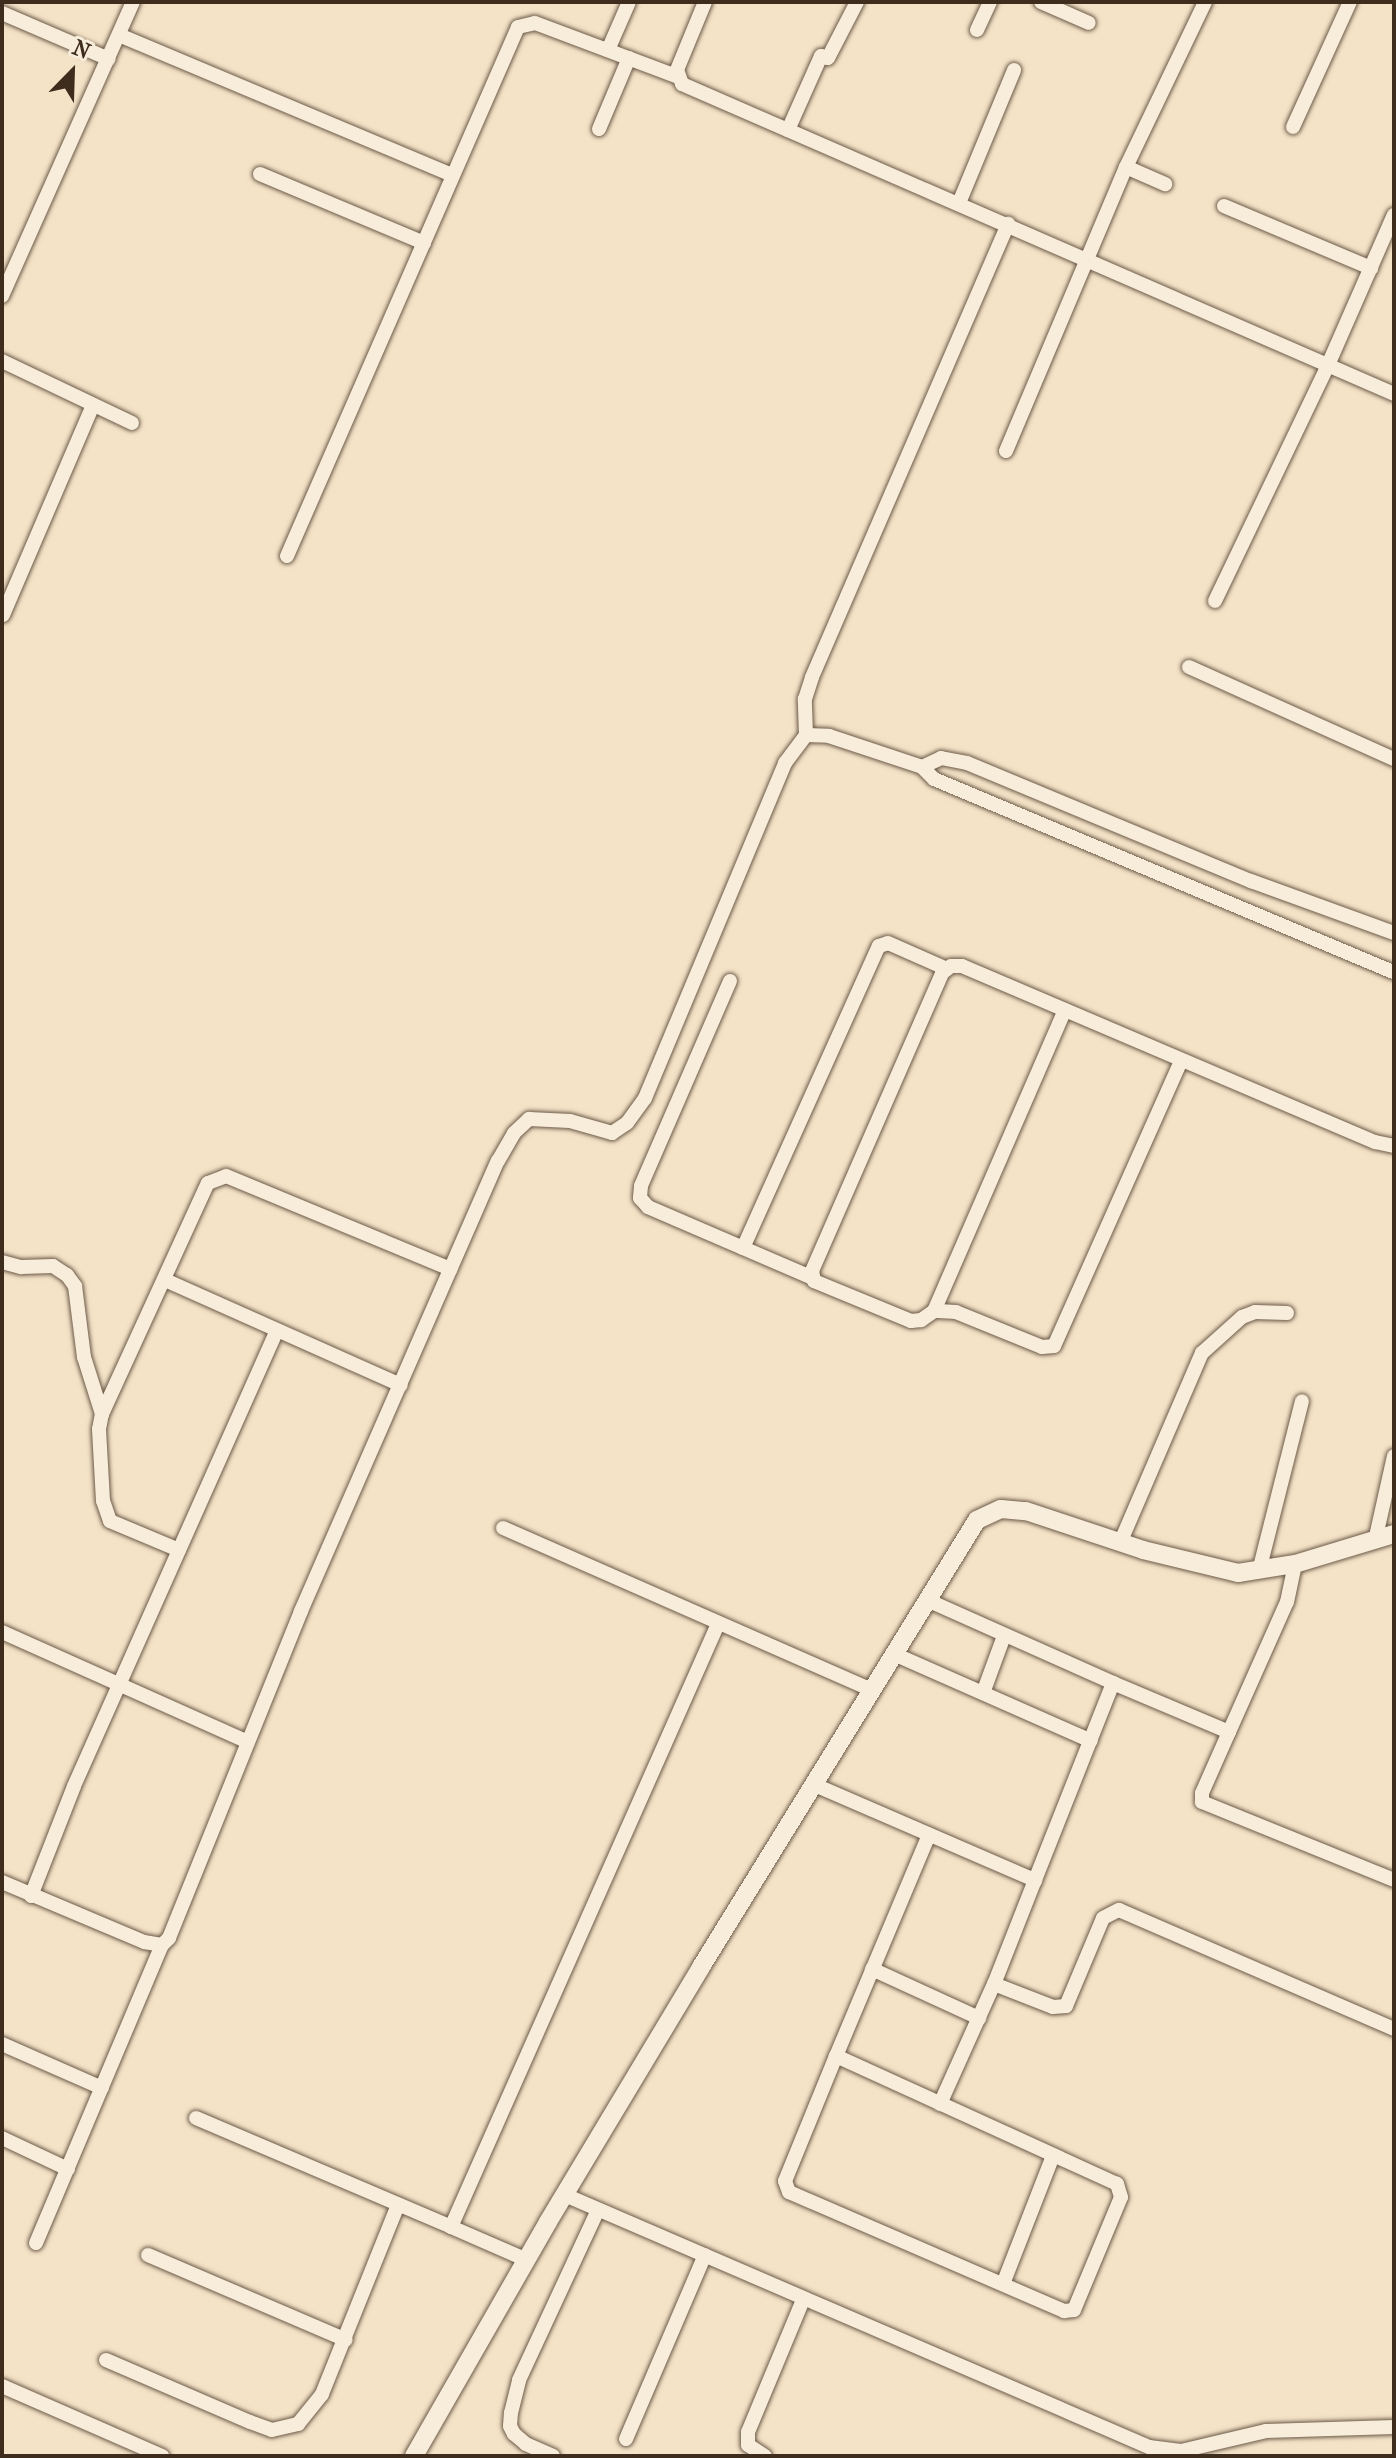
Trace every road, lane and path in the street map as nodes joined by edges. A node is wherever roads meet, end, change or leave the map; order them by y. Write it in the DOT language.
graph roads {
  1 [pos="133,2"];
  2 [pos="629,2"];
  3 [pos="705,2"];
  4 [pos="857,2"];
  5 [pos="990,2"];
  6 [pos="1041,2"];
  7 [pos="1205,2"];
  8 [pos="1350,2"];
  9 [pos="2,13"];
  10 [pos="1089,23"];
  11 [pos="977,30"];
  12 [pos="119,35"];
  13 [pos="608,50"];
  14 [pos="629,58"];
  15 [pos="109,59"];
  16 [pos="1014,70"];
  17 [pos="676,76"];
  18 [pos="1293,127"];
  19 [pos="599,129"];
  20 [pos="788,130"];
  21 [pos="1126,167"];
  22 [pos="260,174"];
  23 [pos="452,175"];
  24 [pos="1165,184"];
  25 [pos="959,203"];
  26 [pos="1224,206"];
  27 [pos="1394,215"];
  28 [pos="1008,224"];
  29 [pos="424,243"];
  30 [pos="1088,262"];
  31 [pos="1371,268"];
  32 [pos="2,296"];
  33 [pos="2,361"];
  34 [pos="1328,365"];
  35 [pos="1394,394"];
  36 [pos="93,405"];
  37 [pos="132,423"];
  38 [pos="1006,451"];
  39 [pos="287,556"];
  40 [pos="1215,601"];
  41 [pos="3,615"];
  42 [pos="1189,667"];
  43 [pos="806,735"];
  44 [pos="1394,759"];
  45 [pos="922,767"];
  46 [pos="1394,933"];
  47 [pos="947,969"];
  48 [pos="1394,972"];
  49 [pos="730,981"];
  50 [pos="1065,1010"];
  51 [pos="1181,1061"];
  52 [pos="1394,1146"];
  53 [pos="743,1248"];
  54 [pos="2,1262"];
  55 [pos="451,1269"];
  56 [pos="813,1278"];
  57 [pos="165,1280"];
  58 [pos="934,1311"];
  59 [pos="1287,1313"];
  60 [pos="277,1331"];
  61 [pos="401,1385"];
  62 [pos="1302,1401"];
  63 [pos="102,1414"];
  64 [pos="1394,1456"];
  65 [pos="503,1528"];
  66 [pos="1394,1534"];
  67 [pos="1375,1541"];
  68 [pos="1120,1543"];
  69 [pos="179,1550"];
  70 [pos="1295,1564"];
  71 [pos="1259,1571"];
  72 [pos="927,1600"];
  73 [pos="718,1624"];
  74 [pos="2,1633"];
  75 [pos="1004,1636"];
  76 [pos="894,1654"];
  77 [pos="1113,1683"];
  78 [pos="119,1687"];
  79 [pos="872,1690"];
  80 [pos="983,1693"];
  81 [pos="1229,1732"];
  82 [pos="1091,1741"];
  83 [pos="248,1742"];
  84 [pos="815,1785"];
  85 [pos="929,1835"];
  86 [pos="1035,1880"];
  87 [pos="1394,1880"];
  88 [pos="2,1882"];
  89 [pos="31,1896"];
  90 [pos="162,1945"];
  91 [pos="872,1969"];
  92 [pos="994,1984"];
  93 [pos="979,2018"];
  94 [pos="1394,2029"];
  95 [pos="2,2044"];
  96 [pos="836,2056"];
  97 [pos="102,2088"];
  98 [pos="940,2104"];
  99 [pos="196,2118"];
  100 [pos="2,2138"];
  101 [pos="1053,2156"];
  102 [pos="68,2169"];
  103 [pos="565,2195"];
  104 [pos="398,2205"];
  105 [pos="598,2210"];
  106 [pos="451,2227"];
  107 [pos="36,2243"];
  108 [pos="148,2255"];
  109 [pos="705,2255"];
  110 [pos="527,2260"];
  111 [pos="1003,2284"];
  112 [pos="803,2300"];
  113 [pos="346,2340"];
  114 [pos="106,2360"];
  115 [pos="2,2386"];
  116 [pos="1394,2427"];
  117 [pos="626,2439"];
  118 [pos="1181,2453"];
  119 [pos="162,2456"];
  120 [pos="414,2456"];
  121 [pos="553,2456"];
  122 [pos="765,2456"];
  1 -- 12 [label="street"];
  2 -- 13 [label="street"];
  3 -- 17 [label="street"];
  4 -- 20 [label="street"];
  5 -- 11 [label="street"];
  6 -- 10 [label="street"];
  7 -- 21 [label="street"];
  8 -- 18 [label="street"];
  9 -- 15 [label="street"];
  12 -- 15 [label="street"];
  12 -- 23 [label="street"];
  13 -- 14 [label="street"];
  13 -- 23 [label="street"];
  14 -- 17 [label="street"];
  14 -- 19 [label="street"];
  15 -- 32 [label="street"];
  16 -- 25 [label="street"];
  17 -- 20 [label="street"];
  20 -- 25 [label="street"];
  21 -- 24 [label="street"];
  21 -- 30 [label="street"];
  22 -- 29 [label="street"];
  23 -- 29 [label="street"];
  25 -- 28 [label="street"];
  26 -- 31 [label="street"];
  27 -- 31 [label="street"];
  28 -- 30 [label="street"];
  28 -- 43 [label="street"];
  29 -- 39 [label="street"];
  30 -- 34 [label="street"];
  30 -- 38 [label="street"];
  31 -- 34 [label="street"];
  33 -- 36 [label="street"];
  34 -- 35 [label="street"];
  34 -- 40 [label="street"];
  36 -- 37 [label="street"];
  36 -- 41 [label="street"];
  42 -- 44 [label="street"];
  43 -- 45 [label="street"];
  43 -- 55 [label="street"];
  45 -- 46 [label="street"];
  45 -- 48 [label="street"];
  47 -- 50 [label="street"];
  47 -- 53 [label="street"];
  47 -- 56 [label="street"];
  49 -- 53 [label="street"];
  50 -- 51 [label="street"];
  50 -- 58 [label="street"];
  51 -- 52 [label="street"];
  51 -- 58 [label="street"];
  53 -- 56 [label="street"];
  54 -- 63 [label="street"];
  55 -- 57 [label="street"];
  55 -- 61 [label="street"];
  56 -- 58 [label="street"];
  57 -- 60 [label="street"];
  57 -- 63 [label="street"];
  59 -- 68 [label="street"];
  60 -- 61 [label="street"];
  60 -- 69 [label="street"];
  61 -- 83 [label="street"];
  62 -- 71 [label="street"];
  63 -- 69 [label="street"];
  64 -- 67 [label="street"];
  65 -- 73 [label="street"];
  66 -- 67 [label="street"];
  67 -- 70 [label="street"];
  68 -- 71 [label="street"];
  68 -- 72 [label="street"];
  69 -- 78 [label="street"];
  70 -- 71 [label="street"];
  70 -- 81 [label="street"];
  72 -- 75 [label="street"];
  72 -- 76 [label="street"];
  73 -- 79 [label="street"];
  73 -- 106 [label="street"];
  74 -- 78 [label="street"];
  75 -- 77 [label="street"];
  75 -- 80 [label="street"];
  76 -- 79 [label="street"];
  76 -- 80 [label="street"];
  77 -- 81 [label="street"];
  77 -- 82 [label="street"];
  78 -- 83 [label="street"];
  78 -- 89 [label="street"];
  79 -- 84 [label="street"];
  80 -- 82 [label="street"];
  81 -- 87 [label="street"];
  82 -- 86 [label="street"];
  83 -- 90 [label="street"];
  84 -- 85 [label="street"];
  84 -- 103 [label="street"];
  85 -- 86 [label="street"];
  85 -- 91 [label="street"];
  86 -- 92 [label="street"];
  88 -- 89 [label="street"];
  89 -- 90 [label="street"];
  90 -- 97 [label="street"];
  91 -- 93 [label="street"];
  91 -- 96 [label="street"];
  92 -- 93 [label="street"];
  92 -- 94 [label="street"];
  93 -- 98 [label="street"];
  95 -- 97 [label="street"];
  96 -- 98 [label="street"];
  96 -- 111 [label="street"];
  97 -- 102 [label="street"];
  98 -- 101 [label="street"];
  99 -- 104 [label="street"];
  100 -- 102 [label="street"];
  101 -- 111 [label="street"];
  101 -- 111 [label="street"];
  102 -- 107 [label="street"];
  103 -- 105 [label="street"];
  103 -- 110 [label="street"];
  104 -- 106 [label="street"];
  104 -- 113 [label="street"];
  105 -- 109 [label="street"];
  105 -- 121 [label="street"];
  106 -- 110 [label="street"];
  108 -- 113 [label="street"];
  109 -- 112 [label="street"];
  109 -- 117 [label="street"];
  110 -- 120 [label="street"];
  112 -- 118 [label="street"];
  112 -- 122 [label="street"];
  113 -- 114 [label="street"];
  115 -- 119 [label="street"];
  116 -- 118 [label="street"];
}
